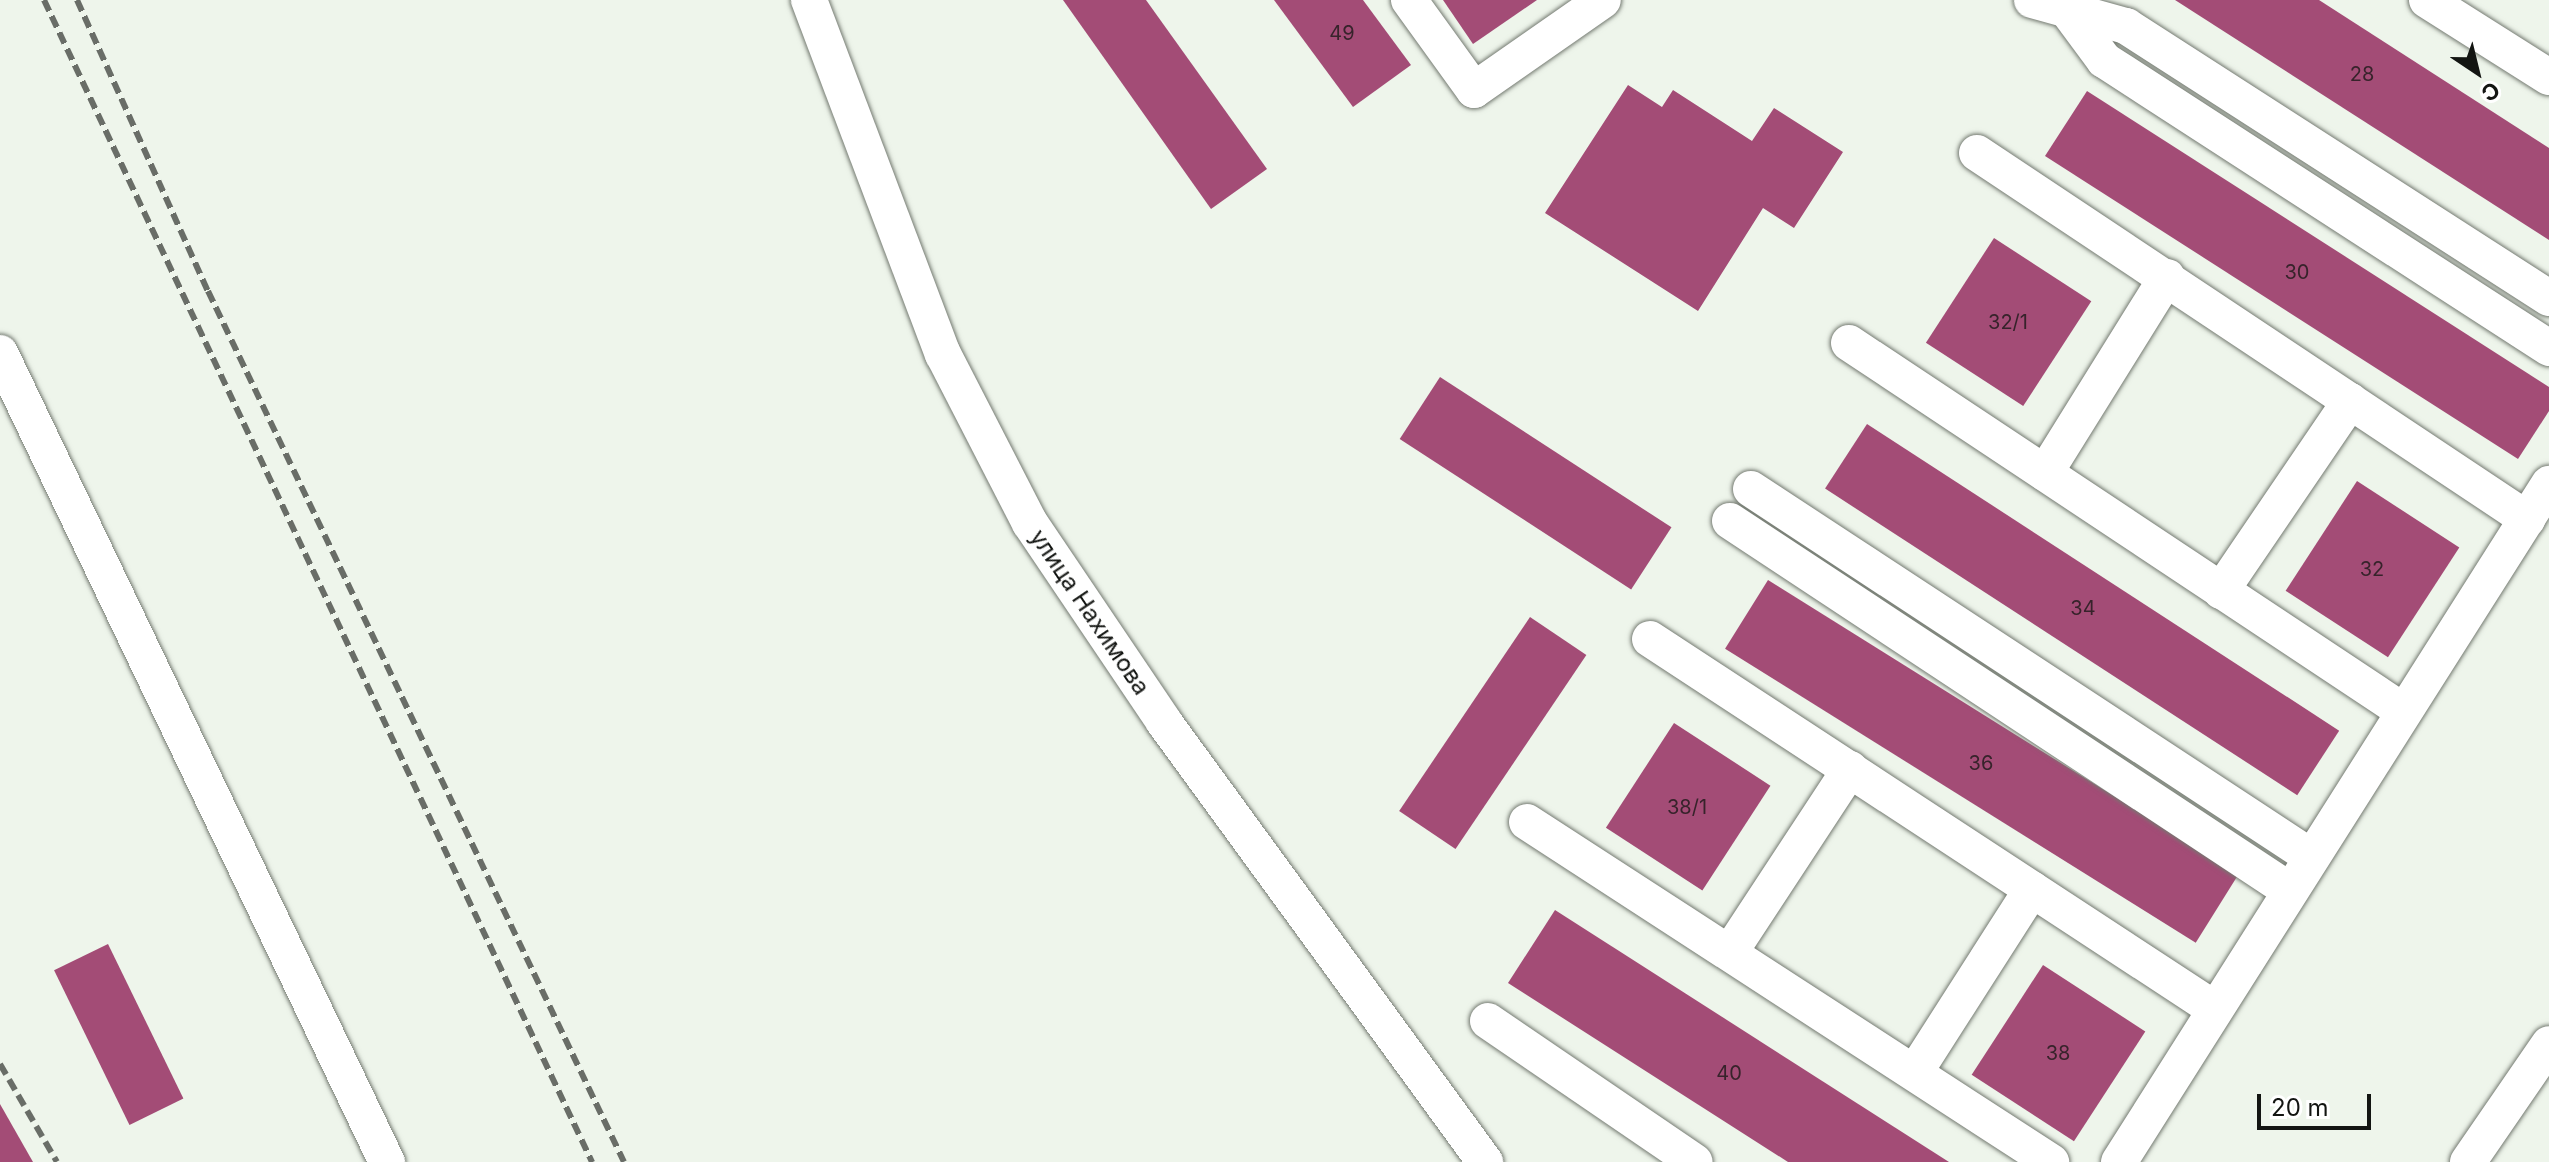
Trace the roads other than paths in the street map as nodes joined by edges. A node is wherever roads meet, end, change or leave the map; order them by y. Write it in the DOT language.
graph roads {
  1 [pos="809,0"];
  2 [pos="1409,0"];
  3 [pos="1603,0"];
  4 [pos="2032,0"];
  5 [pos="2427,0"];
  6 [pos="2070,14"];
  7 [pos="2549,77"];
  8 [pos="1977,153"];
  9 [pos="2368,180"];
  10 [pos="2344,218"];
  11 [pos="2167,277"];
  12 [pos="2549,298"];
  13 [pos="1849,343"];
  14 [pos="2549,348"];
  15 [pos="0,353"];
  16 [pos="2350,401"];
  17 [pos="2045,473"];
  18 [pos="2549,484"];
  19 [pos="1751,489"];
  20 [pos="2527,519"];
  21 [pos="1730,521"];
  22 [pos="2221,591"];
  23 [pos="1650,639"];
  24 [pos="2403,711"];
  25 [pos="1850,769"];
  26 [pos="1527,822"];
  27 [pos="2310,856"];
  28 [pos="2032,889"];
  29 [pos="2289,890"];
  30 [pos="1730,952"];
  31 [pos="2213,1008"];
  32 [pos="1488,1021"];
  33 [pos="2549,1044"];
  34 [pos="1915,1072"];
  35 [pos="387,1162"];
  36 [pos="1485,1162"];
  37 [pos="1695,1162"];
  38 [pos="2051,1162"];
  39 [pos="2119,1162"];
  40 [pos="2468,1162"];
  1 -- 36 [label="street, улица Нахимова"];
  2 -- 3 [label="street"];
  4 -- 6 [label="street"];
  5 -- 7 [label="street"];
  6 -- 9 [label="street"];
  6 -- 10 [label="street"];
  8 -- 11 [label="street"];
  9 -- 10 [label="street"];
  9 -- 12 [label="street"];
  10 -- 14 [label="street"];
  11 -- 16 [label="street"];
  11 -- 17 [label="street"];
  13 -- 17 [label="street"];
  15 -- 35 [label="street"];
  16 -- 20 [label="street"];
  16 -- 22 [label="street"];
  17 -- 22 [label="street"];
  18 -- 20 [label="street"];
  19 -- 27 [label="street"];
  20 -- 24 [label="street"];
  21 -- 29 [label="street"];
  22 -- 24 [label="street"];
  23 -- 25 [label="street"];
  24 -- 27 [label="street"];
  25 -- 28 [label="street"];
  25 -- 30 [label="street"];
  26 -- 30 [label="street"];
  27 -- 29 [label="street"];
  28 -- 31 [label="street"];
  28 -- 34 [label="street"];
  29 -- 31 [label="street"];
  30 -- 34 [label="street"];
  31 -- 39 [label="street"];
  32 -- 37 [label="street"];
  33 -- 40 [label="street"];
  34 -- 38 [label="street"];
}
